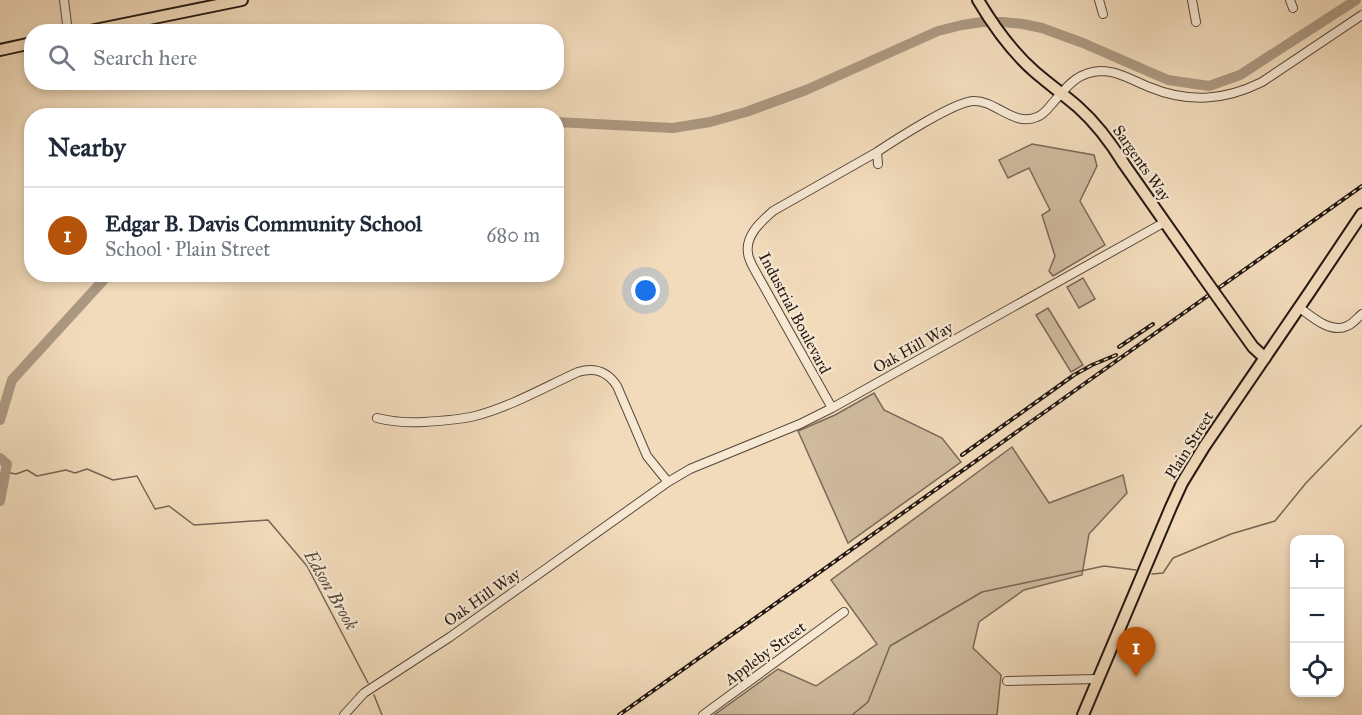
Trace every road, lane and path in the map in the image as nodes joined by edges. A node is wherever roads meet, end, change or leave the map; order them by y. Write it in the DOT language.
graph roads {
  1 [pos="64,0"];
  2 [pos="242,0"];
  3 [pos="1099,0"];
  4 [pos="1192,0"];
  5 [pos="981,4"];
  6 [pos="1103,14"];
  7 [pos="1362,15"];
  8 [pos="1196,22"];
  9 [pos="67,24"];
  10 [pos="125,24"];
  11 [pos="24,45"];
  12 [pos="0,50"];
  13 [pos="1061,93"];
  14 [pos="877,152"];
  15 [pos="878,164"];
  16 [pos="1362,214"];
  17 [pos="1165,222"];
  18 [pos="1300,308"];
  19 [pos="1362,314"];
  20 [pos="1265,358"];
  21 [pos="832,408"];
  22 [pos="377,418"];
  23 [pos="668,482"];
  24 [pos="844,612"];
  25 [pos="1098,679"];
  26 [pos="1007,681"];
  27 [pos="344,715"];
  28 [pos="703,715"];
  29 [pos="1083,715"];
  1 -- 9 [label="street"];
  2 -- 10 [label="main road"];
  3 -- 6 [label="street"];
  4 -- 8 [label="street"];
  5 -- 13 [label="main road, Sargents Way"];
  7 -- 13 [label="street, Industrial Boulevard"];
  11 -- 12 [label="main road"];
  13 -- 14 [label="street, Industrial Boulevard"];
  13 -- 17 [label="main road, Sargents Way"];
  14 -- 15 [label="street"];
  14 -- 21 [label="street, Industrial Boulevard"];
  16 -- 18 [label="main road, Plain Street"];
  17 -- 20 [label="main road, Sargents Way, bridge"];
  17 -- 21 [label="street, Oak Hill Way"];
  18 -- 19 [label="street"];
  18 -- 20 [label="main road, Plain Street"];
  20 -- 25 [label="main road, Plain Street"];
  21 -- 23 [label="street, Oak Hill Way"];
  22 -- 23 [label="street"];
  23 -- 27 [label="street, Oak Hill Way"];
  24 -- 28 [label="street, Appleby Street"];
  25 -- 26 [label="street"];
  25 -- 29 [label="main road, Plain Street"];
}
